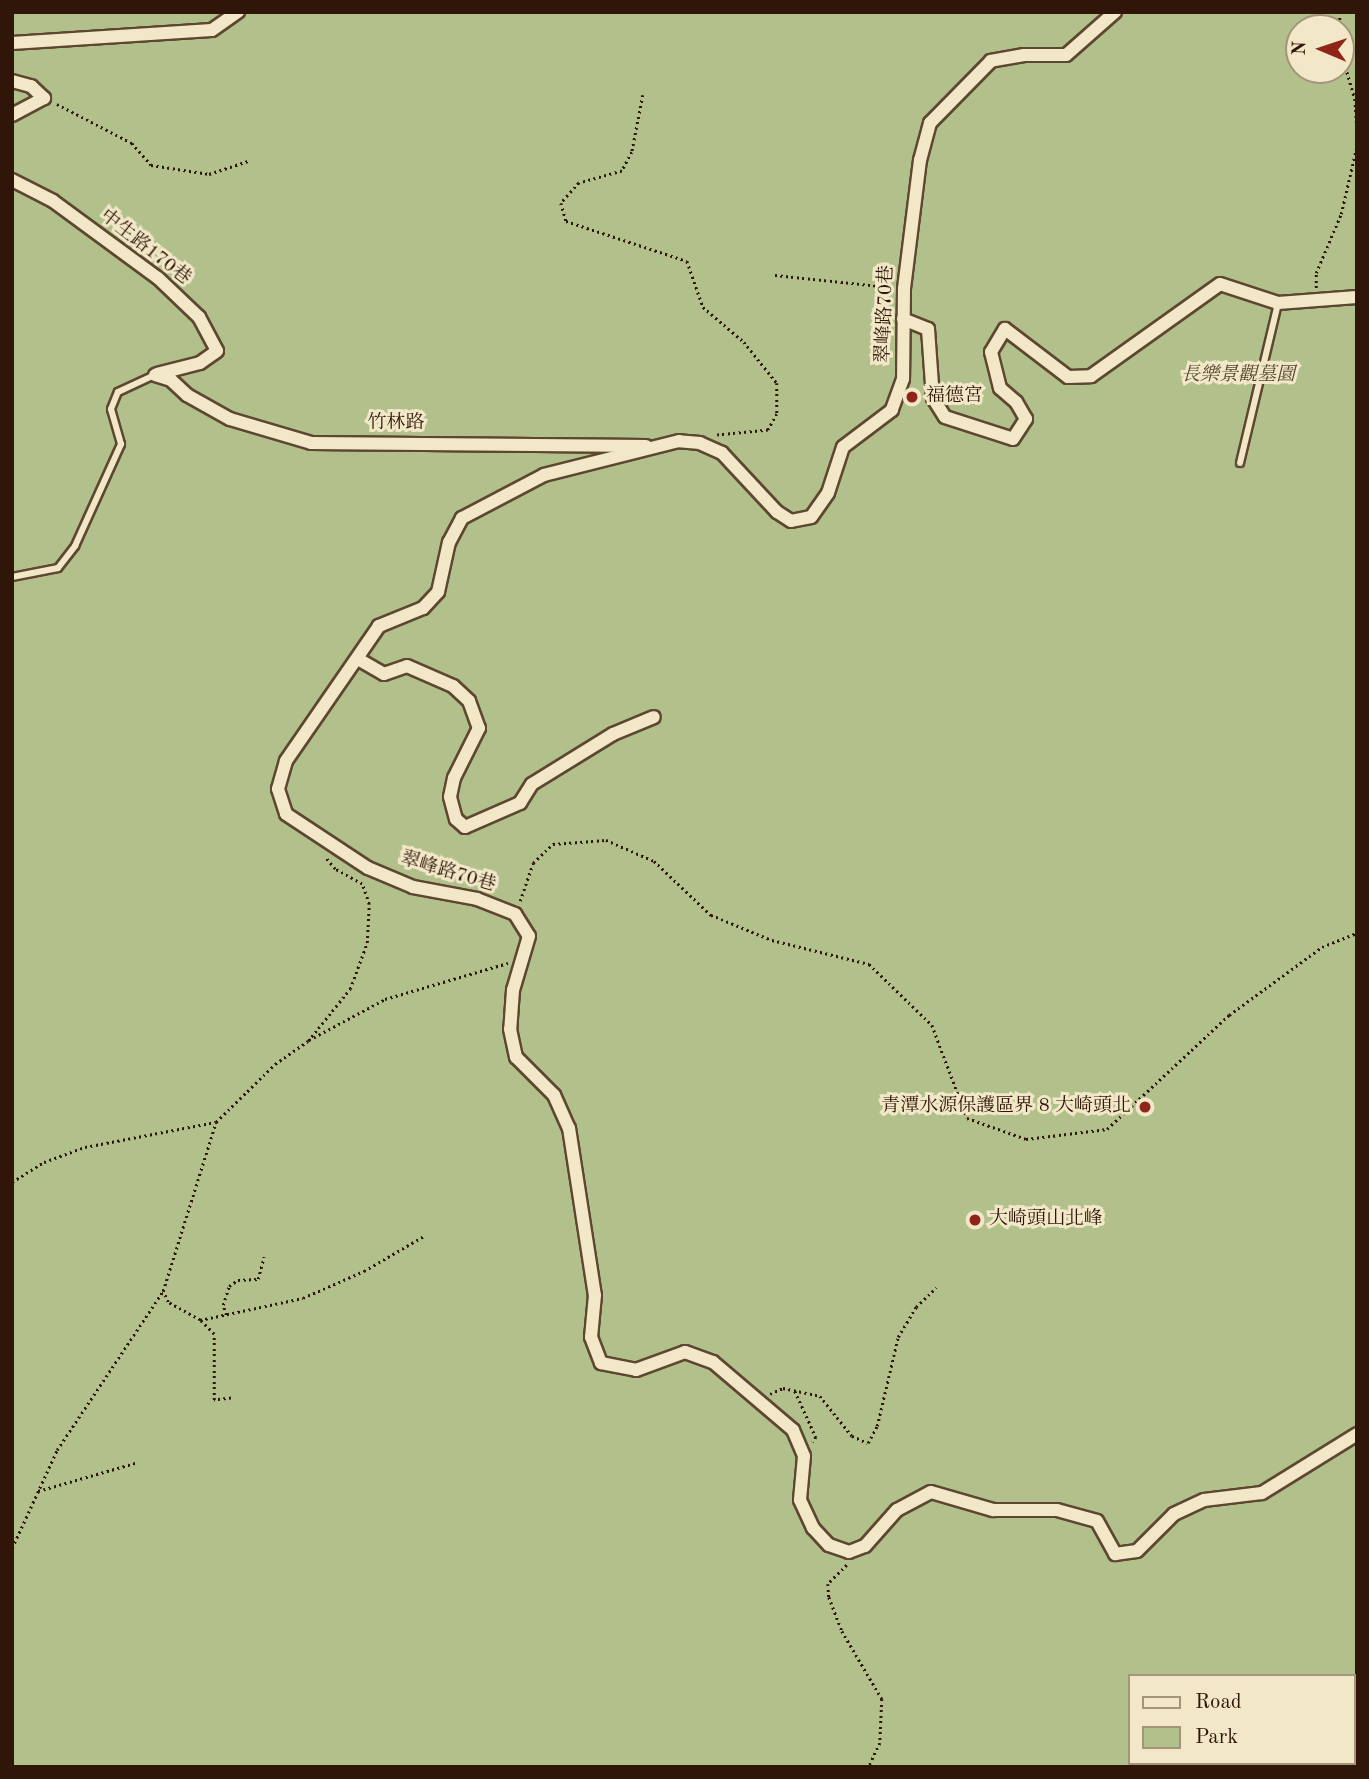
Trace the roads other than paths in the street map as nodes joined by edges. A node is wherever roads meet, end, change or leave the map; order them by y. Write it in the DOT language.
graph roads {
  1 [pos="238,12"];
  2 [pos="1115,12"];
  3 [pos="12,43"];
  4 [pos="12,81"];
  5 [pos="12,115"];
  6 [pos="12,180"];
  7 [pos="1357,297"];
  8 [pos="1278,303"];
  9 [pos="903,319"];
  10 [pos="155,375"];
  11 [pos="653,447"];
  12 [pos="1240,463"];
  13 [pos="12,577"];
  14 [pos="358,659"];
  15 [pos="654,717"];
  16 [pos="1357,1434"];
  1 -- 3 [label="street"];
  2 -- 9 [label="street, 翠峰路70巷"];
  4 -- 5 [label="street"];
  6 -- 10 [label="street, 中生路170巷"];
  7 -- 8 [label="street"];
  8 -- 9 [label="street"];
  8 -- 12 [label="lane"];
  9 -- 11 [label="street, 翠峰路70巷"];
  10 -- 11 [label="street, 竹林路"];
  10 -- 13 [label="lane"];
  11 -- 14 [label="street, 翠峰路70巷"];
  14 -- 15 [label="street"];
  14 -- 16 [label="street, 翠峰路70巷"];
}
